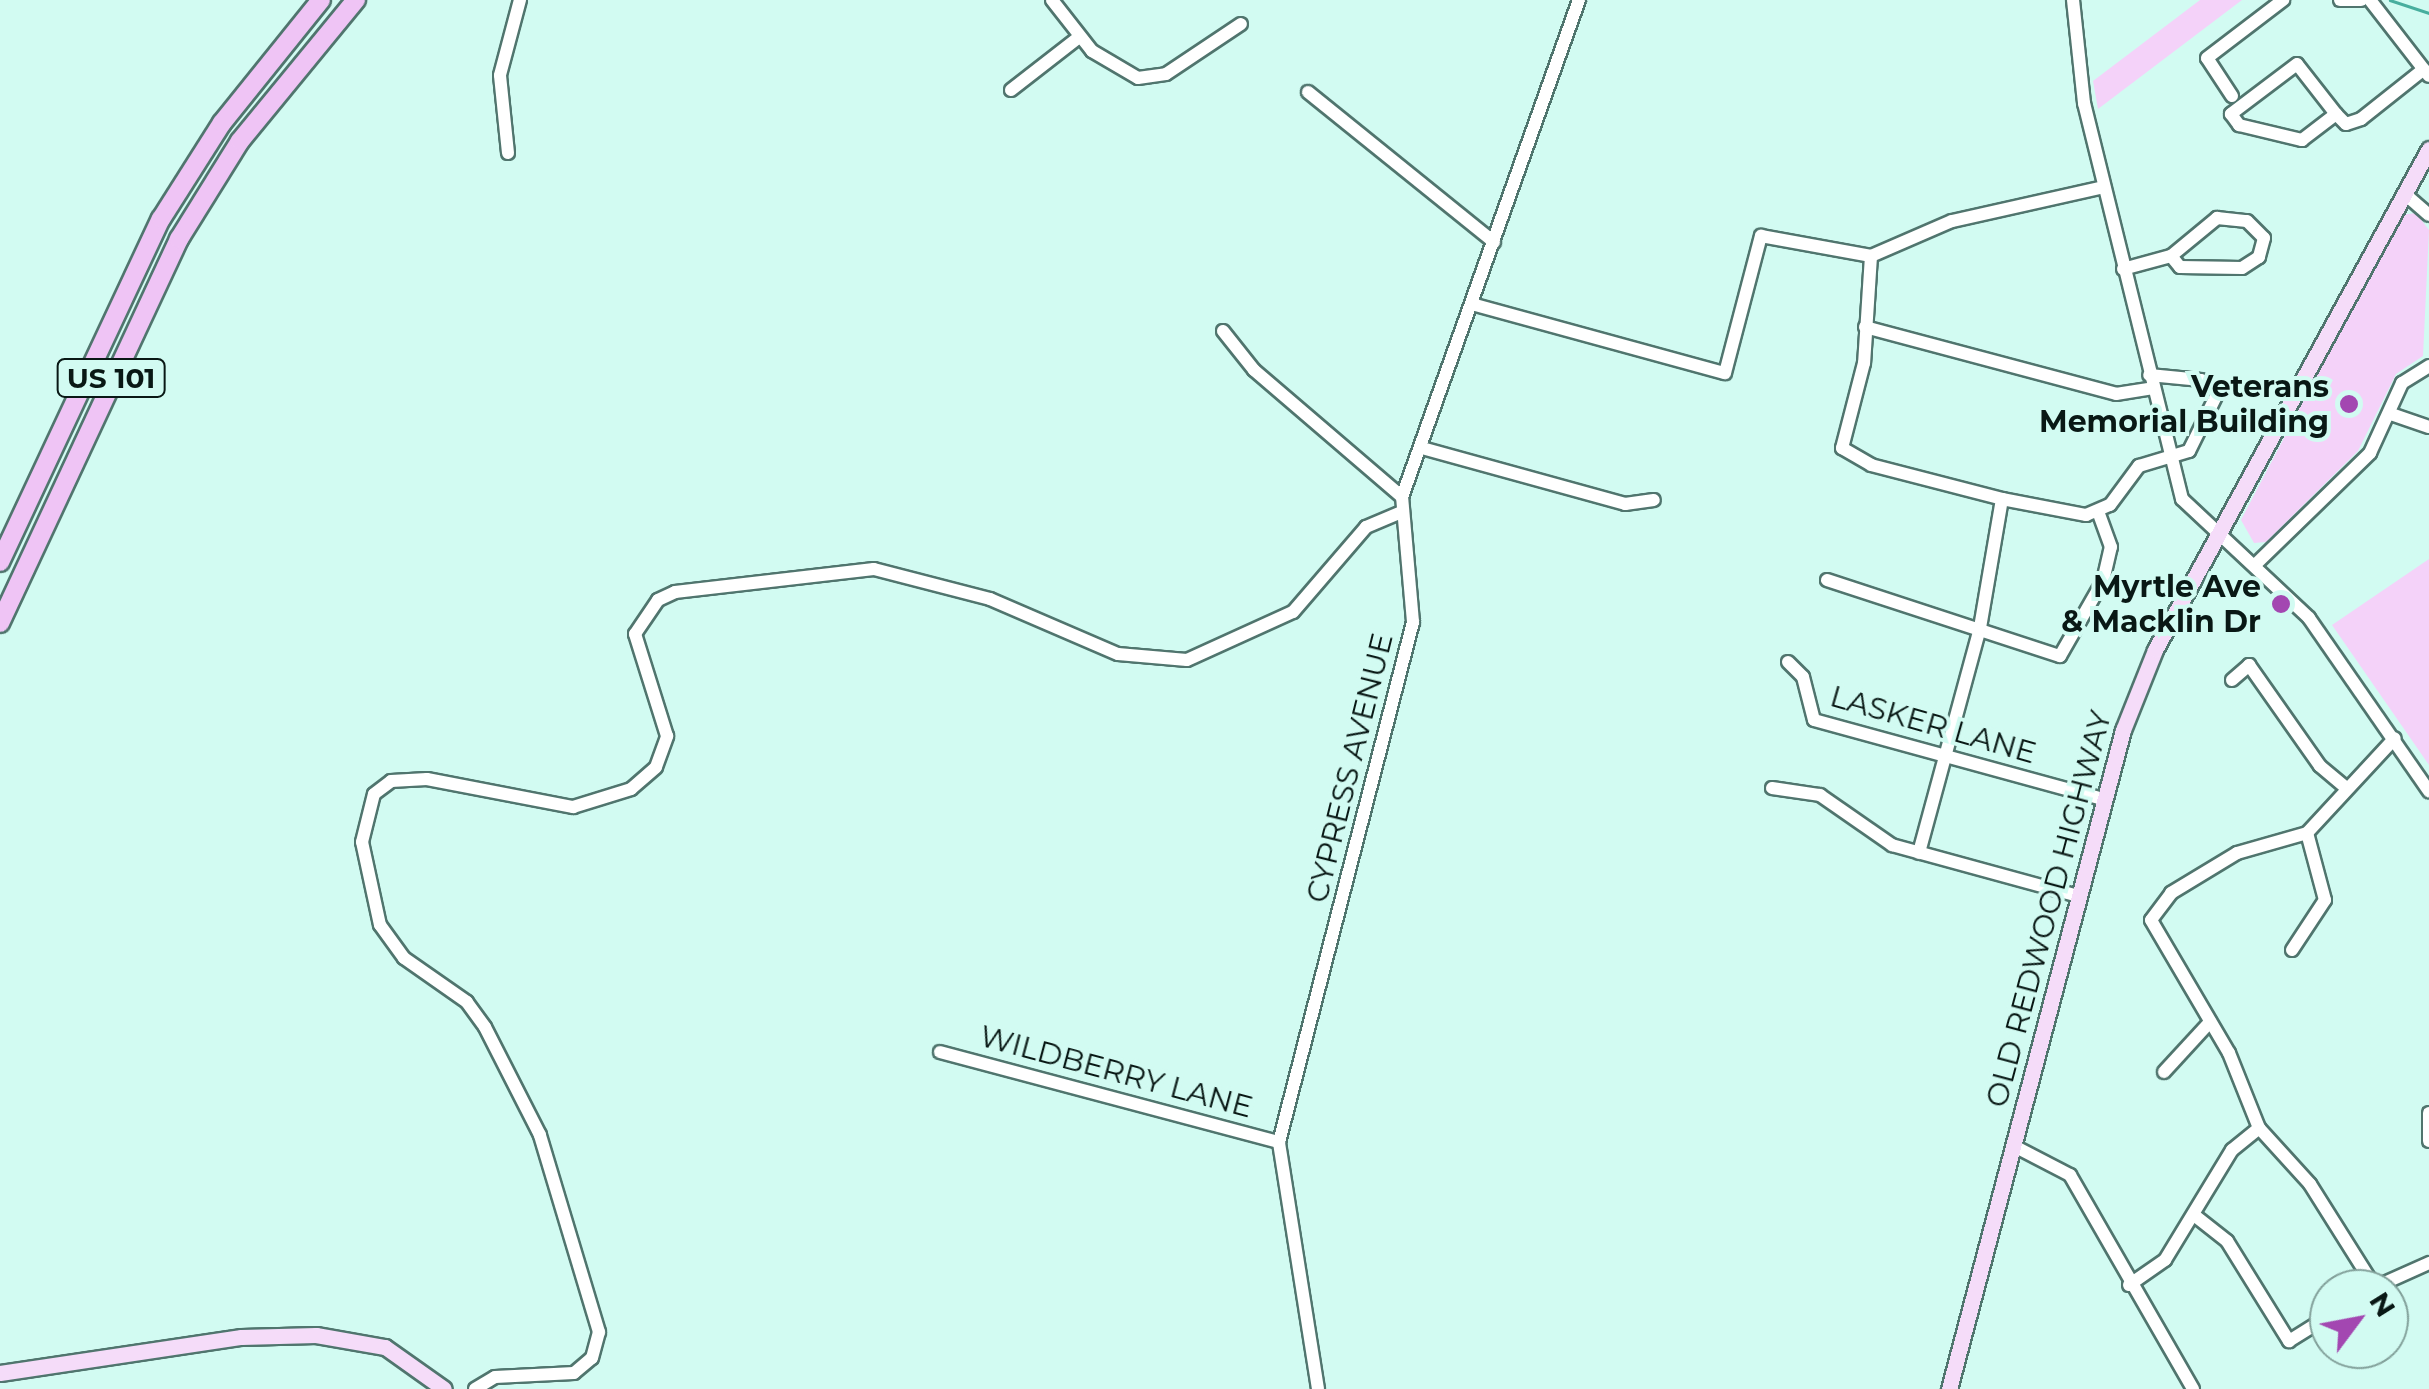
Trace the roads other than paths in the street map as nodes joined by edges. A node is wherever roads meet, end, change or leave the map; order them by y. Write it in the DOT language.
graph roads {
  1 [pos="320,0"];
  2 [pos="356,0"];
  3 [pos="520,0"];
  4 [pos="1052,0"];
  5 [pos="1579,0"];
  6 [pos="2073,0"];
  7 [pos="2283,0"];
  8 [pos="2340,0"];
  9 [pos="2360,0"];
  10 [pos="2370,0"];
  11 [pos="1241,24"];
  12 [pos="1080,38"];
  13 [pos="2426,73"];
  14 [pos="1011,90"];
  15 [pos="1308,92"];
  16 [pos="2232,96"];
  17 [pos="2336,114"];
  18 [pos="222,122"];
  19 [pos="2429,148"];
  20 [pos="508,153"];
  21 [pos="178,173"];
  22 [pos="2104,187"];
  23 [pos="2406,195"];
  24 [pos="2429,215"];
  25 [pos="1494,242"];
  26 [pos="1870,256"];
  27 [pos="2171,256"];
  28 [pos="2123,269"];
  29 [pos="1472,304"];
  30 [pos="1864,327"];
  31 [pos="1223,331"];
  32 [pos="2429,366"];
  33 [pos="2151,382"];
  34 [pos="2391,414"];
  35 [pos="2429,427"];
  36 [pos="1422,448"];
  37 [pos="38,449"];
  38 [pos="2169,459"];
  39 [pos="1402,498"];
  40 [pos="2002,499"];
  41 [pos="1654,500"];
  42 [pos="2098,512"];
  43 [pos="1399,513"];
  44 [pos="2218,534"];
  45 [pos="0,550"];
  46 [pos="0,562"];
  47 [pos="2257,562"];
  48 [pos="1827,580"];
  49 [pos="0,624"];
  50 [pos="1980,628"];
  51 [pos="1788,662"];
  52 [pos="2232,680"];
  53 [pos="2395,738"];
  54 [pos="1945,756"];
  55 [pos="2344,786"];
  56 [pos="1772,788"];
  57 [pos="2429,792"];
  58 [pos="2102,799"];
  59 [pos="2308,833"];
  60 [pos="1920,853"];
  61 [pos="2075,895"];
  62 [pos="2292,950"];
  63 [pos="2210,1022"];
  64 [pos="940,1052"];
  65 [pos="2164,1072"];
  66 [pos="2429,1113"];
  67 [pos="2259,1128"];
  68 [pos="2429,1141"];
  69 [pos="1280,1142"];
  70 [pos="2014,1146"];
  71 [pos="2194,1214"];
  72 [pos="2362,1269"];
  73 [pos="2129,1285"];
  74 [pos="2309,1328"];
  75 [pos="0,1373"];
  76 [pos="444,1389"];
  77 [pos="475,1389"];
  78 [pos="1318,1389"];
  79 [pos="1949,1389"];
  80 [pos="2193,1389"];
  1 -- 18 [label="highway, US 101"];
  2 -- 49 [label="highway, US 101"];
  3 -- 20 [label="street"];
  4 -- 12 [label="street"];
  5 -- 25 [label="street, CYPRESS AVENUE"];
  6 -- 22 [label="street"];
  7 -- 16 [label="street"];
  8 -- 9 [label="street"];
  10 -- 13 [label="street"];
  11 -- 12 [label="street"];
  12 -- 14 [label="street"];
  13 -- 17 [label="street"];
  15 -- 25 [label="street"];
  17 -- 17 [label="street"];
  18 -- 21 [label="highway"];
  18 -- 46 [label="highway, US 101"];
  19 -- 23 [label="main road, OLD REDWOOD HIGHWAY"];
  22 -- 26 [label="street"];
  22 -- 28 [label="street"];
  23 -- 24 [label="street"];
  23 -- 44 [label="main road, OLD REDWOOD HIGHWAY"];
  25 -- 29 [label="street, CYPRESS AVENUE"];
  26 -- 29 [label="street"];
  26 -- 30 [label="street"];
  27 -- 27 [label="street"];
  27 -- 28 [label="street"];
  28 -- 33 [label="street"];
  29 -- 36 [label="street, CYPRESS AVENUE"];
  30 -- 33 [label="street"];
  30 -- 40 [label="street"];
  31 -- 39 [label="street"];
  32 -- 34 [label="street"];
  33 -- 38 [label="street"];
  33 -- 38 [label="street"];
  34 -- 35 [label="street"];
  34 -- 47 [label="street"];
  36 -- 39 [label="street, CYPRESS AVENUE"];
  36 -- 41 [label="street"];
  37 -- 45 [label="highway"];
  38 -- 42 [label="street"];
  38 -- 44 [label="street"];
  39 -- 43 [label="street, CYPRESS AVENUE"];
  40 -- 42 [label="street"];
  40 -- 50 [label="street"];
  42 -- 50 [label="street"];
  43 -- 69 [label="street, CYPRESS AVENUE"];
  43 -- 77 [label="street"];
  44 -- 47 [label="street"];
  44 -- 58 [label="main road, OLD REDWOOD HIGHWAY"];
  47 -- 53 [label="street"];
  48 -- 50 [label="street"];
  50 -- 54 [label="street"];
  51 -- 54 [label="street, LASKER LANE"];
  52 -- 55 [label="street"];
  53 -- 55 [label="street"];
  53 -- 57 [label="street"];
  54 -- 58 [label="street, LASKER LANE"];
  54 -- 60 [label="street"];
  55 -- 59 [label="street"];
  56 -- 60 [label="street"];
  58 -- 61 [label="main road, OLD REDWOOD HIGHWAY"];
  59 -- 62 [label="street"];
  59 -- 63 [label="street"];
  60 -- 61 [label="street"];
  61 -- 70 [label="main road, OLD REDWOOD HIGHWAY"];
  63 -- 65 [label="street"];
  63 -- 67 [label="street"];
  64 -- 69 [label="street, WILDBERRY LANE"];
  66 -- 68 [label="street"];
  67 -- 71 [label="street"];
  67 -- 72 [label="street"];
  69 -- 78 [label="street, CYPRESS AVENUE"];
  70 -- 73 [label="street"];
  70 -- 79 [label="main road, OLD REDWOOD HIGHWAY"];
  71 -- 73 [label="street"];
  71 -- 74 [label="street"];
  73 -- 80 [label="street"];
  75 -- 76 [label="main road"];
}
